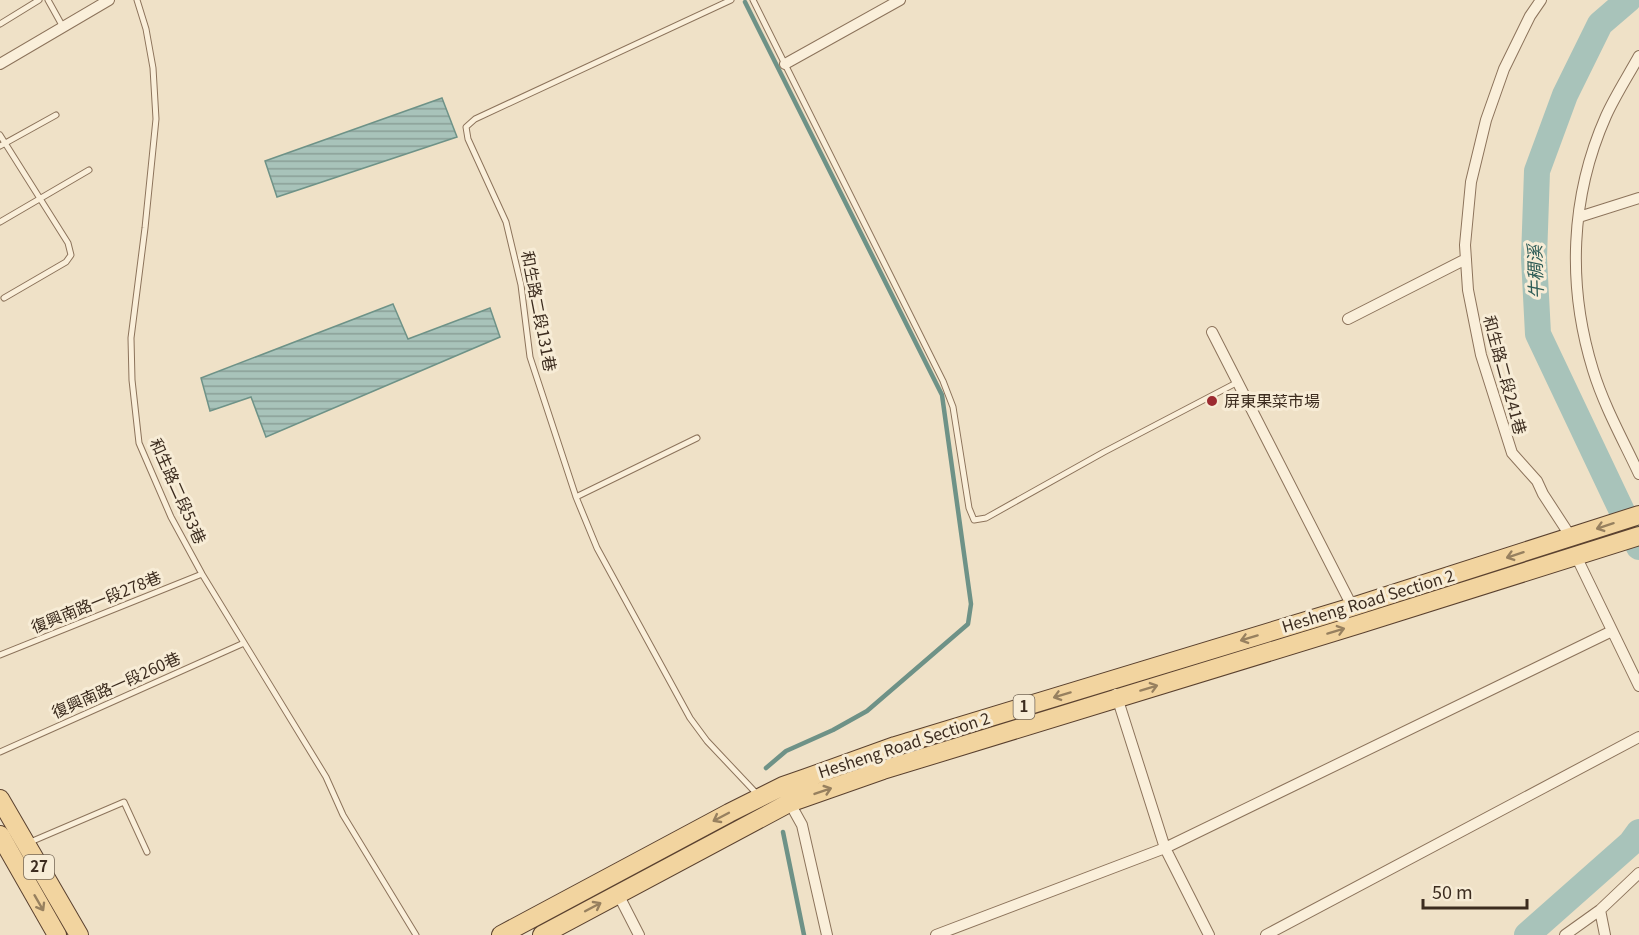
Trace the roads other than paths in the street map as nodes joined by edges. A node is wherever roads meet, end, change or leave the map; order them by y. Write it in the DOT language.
graph roads {
  1 [pos="39,0"];
  2 [pos="48,0"];
  3 [pos="109,0"];
  4 [pos="136,0"];
  5 [pos="731,0"];
  6 [pos="753,0"];
  7 [pos="900,0"];
  8 [pos="1541,0"];
  9 [pos="0,24"];
  10 [pos="63,27"];
  11 [pos="1639,56"];
  12 [pos="0,64"];
  13 [pos="785,64"];
  14 [pos="56,115"];
  15 [pos="0,135"];
  16 [pos="3,145"];
  17 [pos="88,170"];
  18 [pos="1639,198"];
  19 [pos="40,199"];
  20 [pos="1579,217"];
  21 [pos="0,222"];
  22 [pos="1466,259"];
  23 [pos="4,298"];
  24 [pos="1348,319"];
  25 [pos="1212,332"];
  26 [pos="1238,382"];
  27 [pos="697,438"];
  28 [pos="1639,474"];
  29 [pos="576,497"];
  30 [pos="1639,515"];
  31 [pos="1639,536"];
  32 [pos="1571,537"];
  33 [pos="1580,555"];
  34 [pos="202,574"];
  35 [pos="1352,607"];
  36 [pos="1360,624"];
  37 [pos="1612,631"];
  38 [pos="244,643"];
  39 [pos="0,655"];
  40 [pos="1111,680"];
  41 [pos="1639,686"];
  42 [pos="1117,698"];
  43 [pos="1639,737"];
  44 [pos="0,752"];
  45 [pos="786,795"];
  46 [pos="0,799"];
  47 [pos="764,805"];
  48 [pos="0,835"];
  49 [pos="27,844"];
  50 [pos="1165,848"];
  51 [pos="147,852"];
  52 [pos="1639,873"];
  53 [pos="618,894"];
  54 [pos="1600,910"];
  55 [pos="73,933"];
  56 [pos="57,935"];
  57 [pos="416,935"];
  58 [pos="501,935"];
  59 [pos="542,935"];
  60 [pos="639,935"];
  61 [pos="827,935"];
  62 [pos="936,935"];
  63 [pos="1209,935"];
  64 [pos="1266,935"];
  65 [pos="1565,935"];
  66 [pos="1605,935"];
  1 -- 9 [label="lane"];
  2 -- 10 [label="lane"];
  3 -- 10 [label="street"];
  4 -- 34 [label="lane, 和生路二段53巷"];
  5 -- 29 [label="lane, 和生路二段131巷"];
  6 -- 13 [label="lane"];
  7 -- 13 [label="street"];
  8 -- 22 [label="street, 和生路二段241巷"];
  10 -- 12 [label="street"];
  11 -- 20 [label="street"];
  13 -- 26 [label="lane"];
  14 -- 16 [label="lane"];
  15 -- 16 [label="lane"];
  16 -- 19 [label="lane"];
  17 -- 19 [label="lane"];
  18 -- 20 [label="street"];
  19 -- 21 [label="lane"];
  19 -- 23 [label="lane"];
  20 -- 28 [label="street"];
  22 -- 24 [label="street"];
  22 -- 32 [label="street, 和生路二段241巷"];
  25 -- 26 [label="street"];
  26 -- 35 [label="street"];
  27 -- 29 [label="lane"];
  29 -- 47 [label="lane, 和生路二段131巷"];
  30 -- 32 [label="main road, 1, one-way"];
  31 -- 33 [label="main road, Hesheng Road Section 2"];
  32 -- 35 [label="main road, Hesheng Road Section 2 / 1, one-way"];
  33 -- 36 [label="main road, Hesheng Road Section 2 / 1"];
  33 -- 37 [label="street"];
  34 -- 38 [label="lane, 和生路二段53巷"];
  34 -- 39 [label="lane, 復興南路一段278巷"];
  35 -- 36 [label="street"];
  35 -- 40 [label="main road, Hesheng Road Section 2 / 1, one-way"];
  42 -- 36 [label="main road, Hesheng Road Section 2 / 1, one-way"];
  37 -- 41 [label="street"];
  37 -- 50 [label="street"];
  38 -- 44 [label="lane, 復興南路一段260巷"];
  38 -- 57 [label="lane, 和生路二段53巷"];
  40 -- 42 [label="street"];
  40 -- 45 [label="main road, Hesheng Road Section 2 / 1, one-way"];
  45 -- 42 [label="main road, Hesheng Road Section 2 / 1, one-way"];
  42 -- 50 [label="street"];
  43 -- 64 [label="street"];
  45 -- 47 [label="main road, Hesheng Road Section 2 / 1"];
  45 -- 61 [label="street"];
  46 -- 49 [label="main road, 27"];
  47 -- 53 [label="main road, Hesheng Road Section 2 / 1"];
  47 -- 58 [label="main road, Hesheng Road Section 2 / 1, one-way"];
  48 -- 56 [label="main road, 27, one-way"];
  49 -- 51 [label="lane"];
  49 -- 55 [label="main road, 27"];
  50 -- 62 [label="street"];
  50 -- 63 [label="street"];
  52 -- 54 [label="street"];
  59 -- 53 [label="main road, Hesheng Road Section 2 / 1, one-way"];
  53 -- 60 [label="street"];
  54 -- 65 [label="street"];
  54 -- 66 [label="street"];
}
